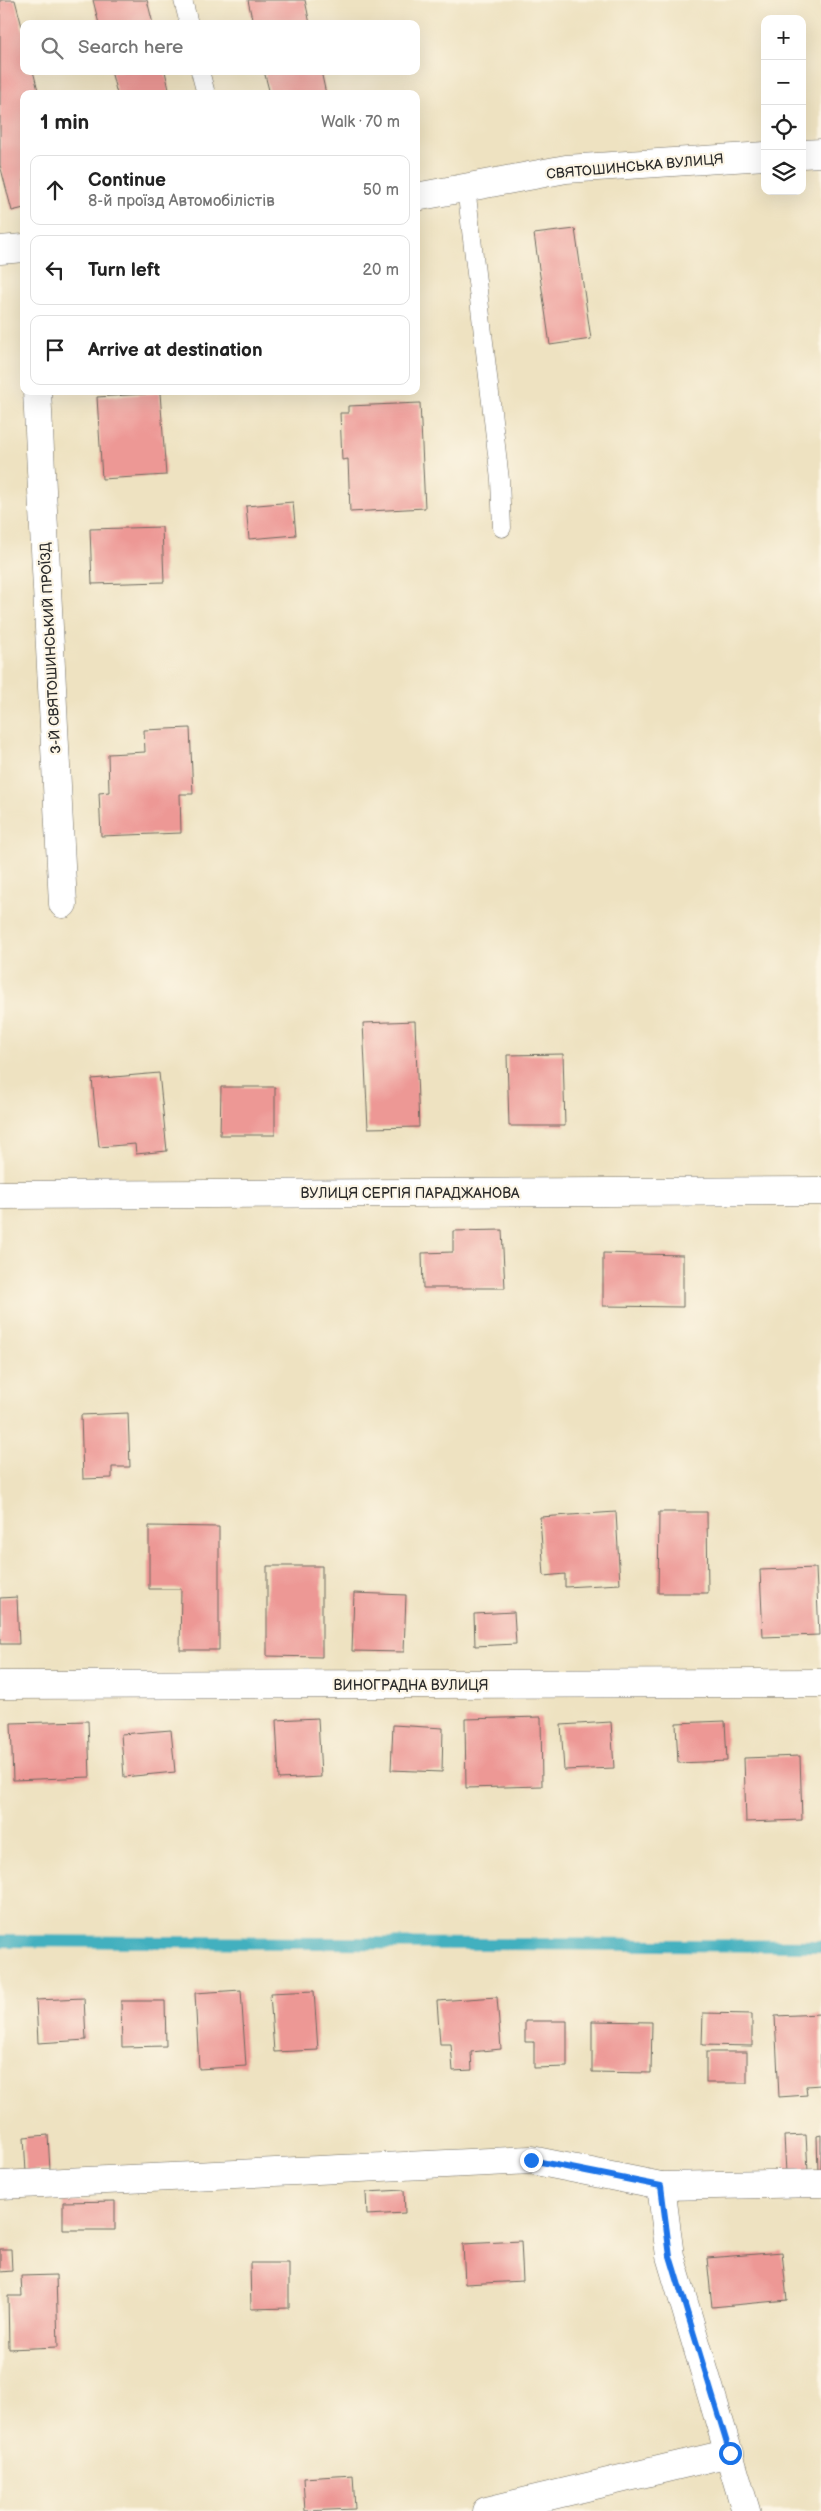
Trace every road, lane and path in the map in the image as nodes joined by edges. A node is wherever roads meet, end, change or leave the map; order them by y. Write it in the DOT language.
graph roads {
  1 [pos="183,0"];
  2 [pos="188,20"];
  3 [pos="201,75"];
  4 [pos="205,90"];
  5 [pos="821,153"];
  6 [pos="806,154"];
  7 [pos="761,156"];
  8 [pos="466,188"];
  9 [pos="420,196"];
  10 [pos="20,248"];
  11 [pos="0,250"];
  12 [pos="37,395"];
  13 [pos="502,528"];
  14 [pos="64,904"];
  15 [pos="821,1191"];
  16 [pos="0,1195"];
  17 [pos="821,1683"];
  18 [pos="0,1685"];
  19 [pos="821,2183"];
  20 [pos="0,2185"];
  21 [pos="661,2186"];
  22 [pos="730,2453"];
  23 [pos="486,2511"];
  24 [pos="746,2511"];
  1 -- 2 [label="lane"];
  3 -- 4 [label="lane"];
  5 -- 6 [label="street"];
  7 -- 8 [label="street, СВЯТОШИНСЬКА ВУЛИЦЯ"];
  8 -- 9 [label="street, СВЯТОШИНСЬКА ВУЛИЦЯ"];
  8 -- 13 [label="lane"];
  10 -- 11 [label="street"];
  12 -- 14 [label="street, 3-Й СВЯТОШИНСЬКИЙ ПРОЇЗД"];
  15 -- 16 [label="street, ВУЛИЦЯ СЕРГІЯ ПАРАДЖАНОВА"];
  17 -- 18 [label="street, ВИНОГРАДНА ВУЛИЦЯ"];
  19 -- 21 [label="street"];
  20 -- 21 [label="street"];
  21 -- 22 [label="street"];
  22 -- 23 [label="street"];
  22 -- 24 [label="street"];
}
